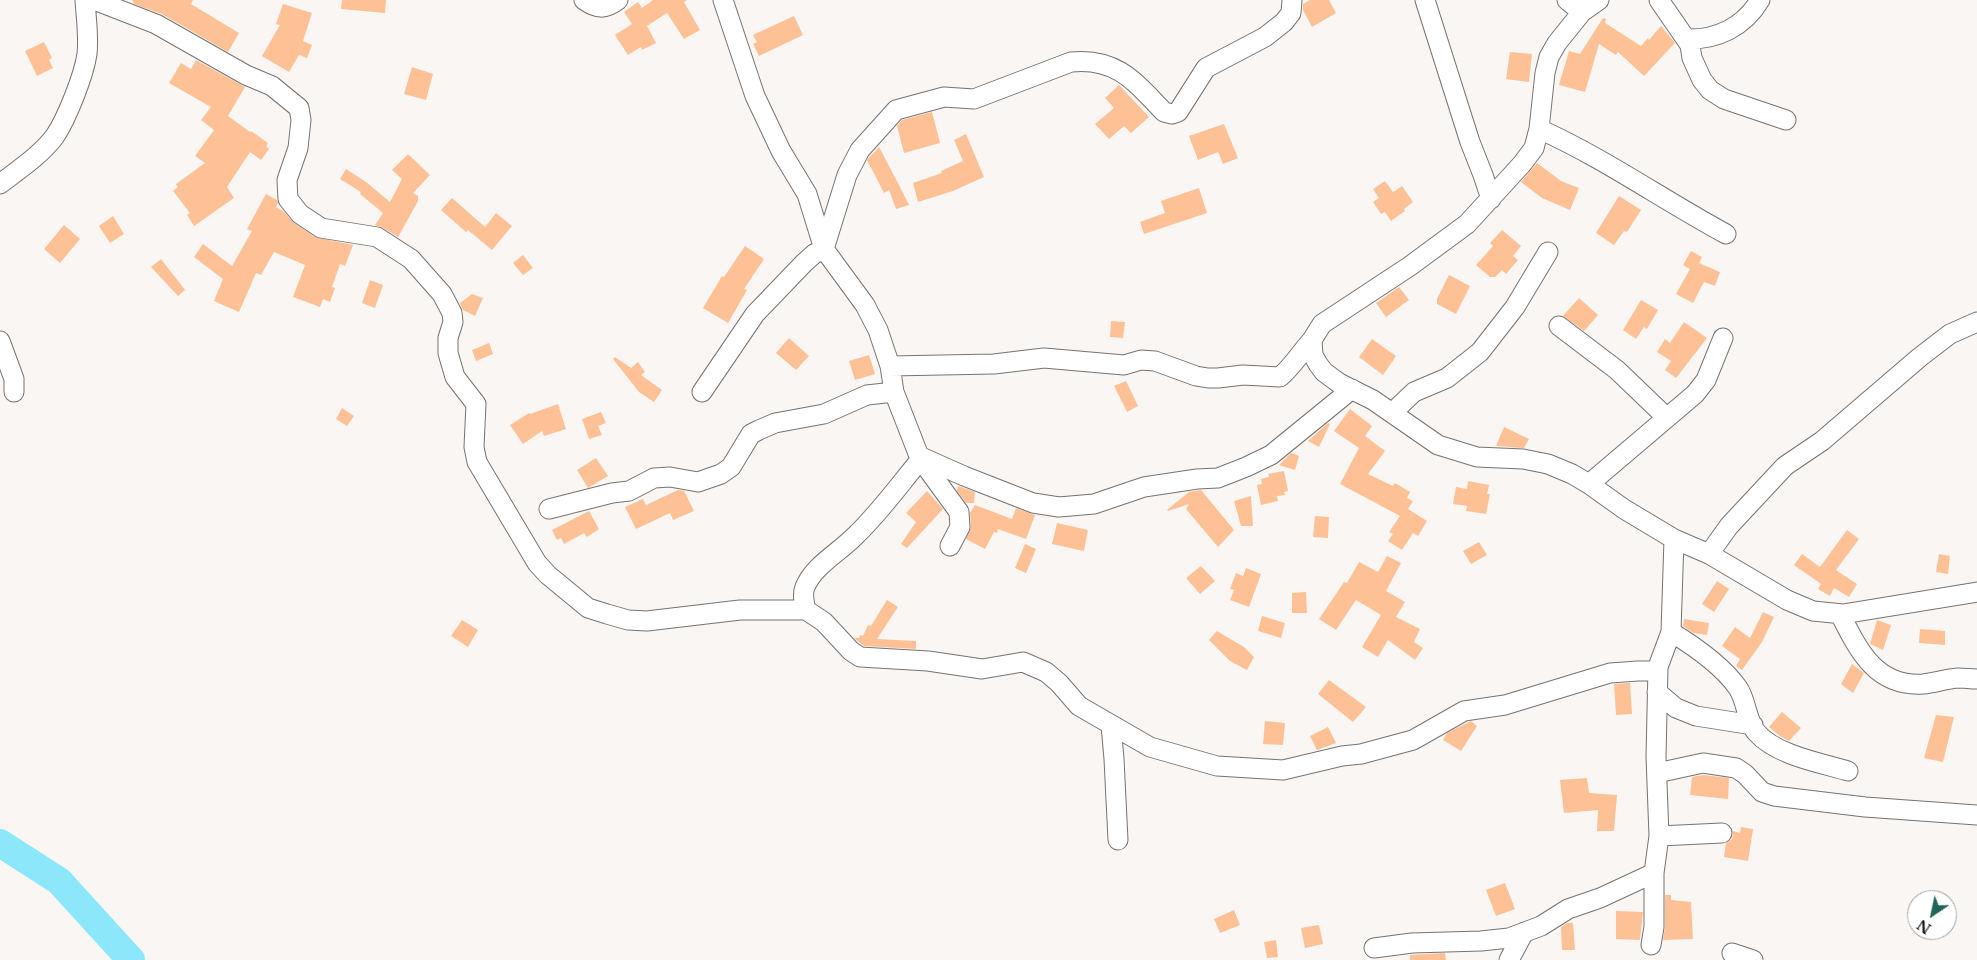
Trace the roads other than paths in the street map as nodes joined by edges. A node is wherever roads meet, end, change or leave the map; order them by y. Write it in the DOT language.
graph roads {
  1 [pos="85,0"];
  2 [pos="94,0"];
  3 [pos="584,0"];
  4 [pos="618,0"];
  5 [pos="723,0"];
  6 [pos="1292,0"];
  7 [pos="1425,0"];
  8 [pos="1566,0"];
  9 [pos="1599,0"];
  10 [pos="1660,0"];
  11 [pos="1760,0"];
  12 [pos="1582,12"];
  13 [pos="1686,39"];
  14 [pos="1786,120"];
  15 [pos="1539,129"];
  16 [pos="0,184"];
  17 [pos="1491,199"];
  18 [pos="1726,234"];
  19 [pos="824,249"];
  20 [pos="1548,252"];
  21 [pos="1977,322"];
  22 [pos="1559,326"];
  23 [pos="1723,338"];
  24 [pos="1312,340"];
  25 [pos="0,341"];
  26 [pos="890,366"];
  27 [pos="1352,389"];
  28 [pos="14,392"];
  29 [pos="702,392"];
  30 [pos="894,392"];
  31 [pos="1392,413"];
  32 [pos="1666,417"];
  33 [pos="920,457"];
  34 [pos="1588,484"];
  35 [pos="548,508"];
  36 [pos="1674,539"];
  37 [pos="950,546"];
  38 [pos="1709,554"];
  39 [pos="1977,592"];
  40 [pos="806,610"];
  41 [pos="1840,614"];
  42 [pos="1671,632"];
  43 [pos="1658,671"];
  44 [pos="1977,680"];
  45 [pos="1657,692"];
  46 [pos="1111,725"];
  47 [pos="1752,726"];
  48 [pos="1848,770"];
  49 [pos="1657,773"];
  50 [pos="1977,815"];
  51 [pos="1722,833"];
  52 [pos="1659,836"];
  53 [pos="1118,840"];
  54 [pos="1654,873"];
  55 [pos="1524,932"];
  56 [pos="1651,945"];
  57 [pos="1374,948"];
  58 [pos="1732,953"];
  59 [pos="1509,960"];
  60 [pos="1753,960"];
  1 -- 16 [label="street"];
  2 -- 40 [label="street"];
  3 -- 4 [label="street"];
  5 -- 19 [label="street"];
  6 -- 19 [label="street"];
  7 -- 17 [label="street"];
  8 -- 12 [label="street"];
  9 -- 12 [label="street"];
  10 -- 13 [label="street"];
  11 -- 13 [label="street"];
  12 -- 15 [label="street"];
  13 -- 14 [label="street"];
  15 -- 17 [label="street"];
  15 -- 18 [label="street"];
  17 -- 24 [label="street"];
  19 -- 26 [label="street"];
  19 -- 29 [label="street"];
  20 -- 31 [label="street"];
  21 -- 38 [label="street"];
  22 -- 32 [label="street"];
  23 -- 32 [label="street"];
  24 -- 26 [label="street"];
  24 -- 27 [label="street"];
  25 -- 28 [label="street"];
  26 -- 30 [label="street"];
  27 -- 31 [label="street"];
  27 -- 33 [label="street"];
  30 -- 33 [label="street"];
  30 -- 35 [label="street"];
  31 -- 34 [label="street"];
  32 -- 34 [label="street"];
  33 -- 37 [label="street"];
  33 -- 40 [label="street"];
  34 -- 36 [label="street"];
  36 -- 38 [label="street"];
  36 -- 42 [label="street"];
  38 -- 41 [label="street"];
  39 -- 41 [label="street"];
  40 -- 46 [label="street"];
  41 -- 44 [label="street"];
  42 -- 43 [label="street"];
  42 -- 47 [label="street"];
  43 -- 45 [label="street"];
  43 -- 46 [label="street"];
  45 -- 47 [label="street"];
  45 -- 49 [label="street"];
  46 -- 53 [label="street"];
  47 -- 48 [label="street"];
  49 -- 50 [label="street"];
  49 -- 52 [label="street"];
  51 -- 52 [label="street"];
  52 -- 54 [label="street"];
  54 -- 55 [label="street"];
  54 -- 56 [label="street"];
  55 -- 57 [label="street"];
  55 -- 59 [label="street"];
  58 -- 60 [label="street"];
}
